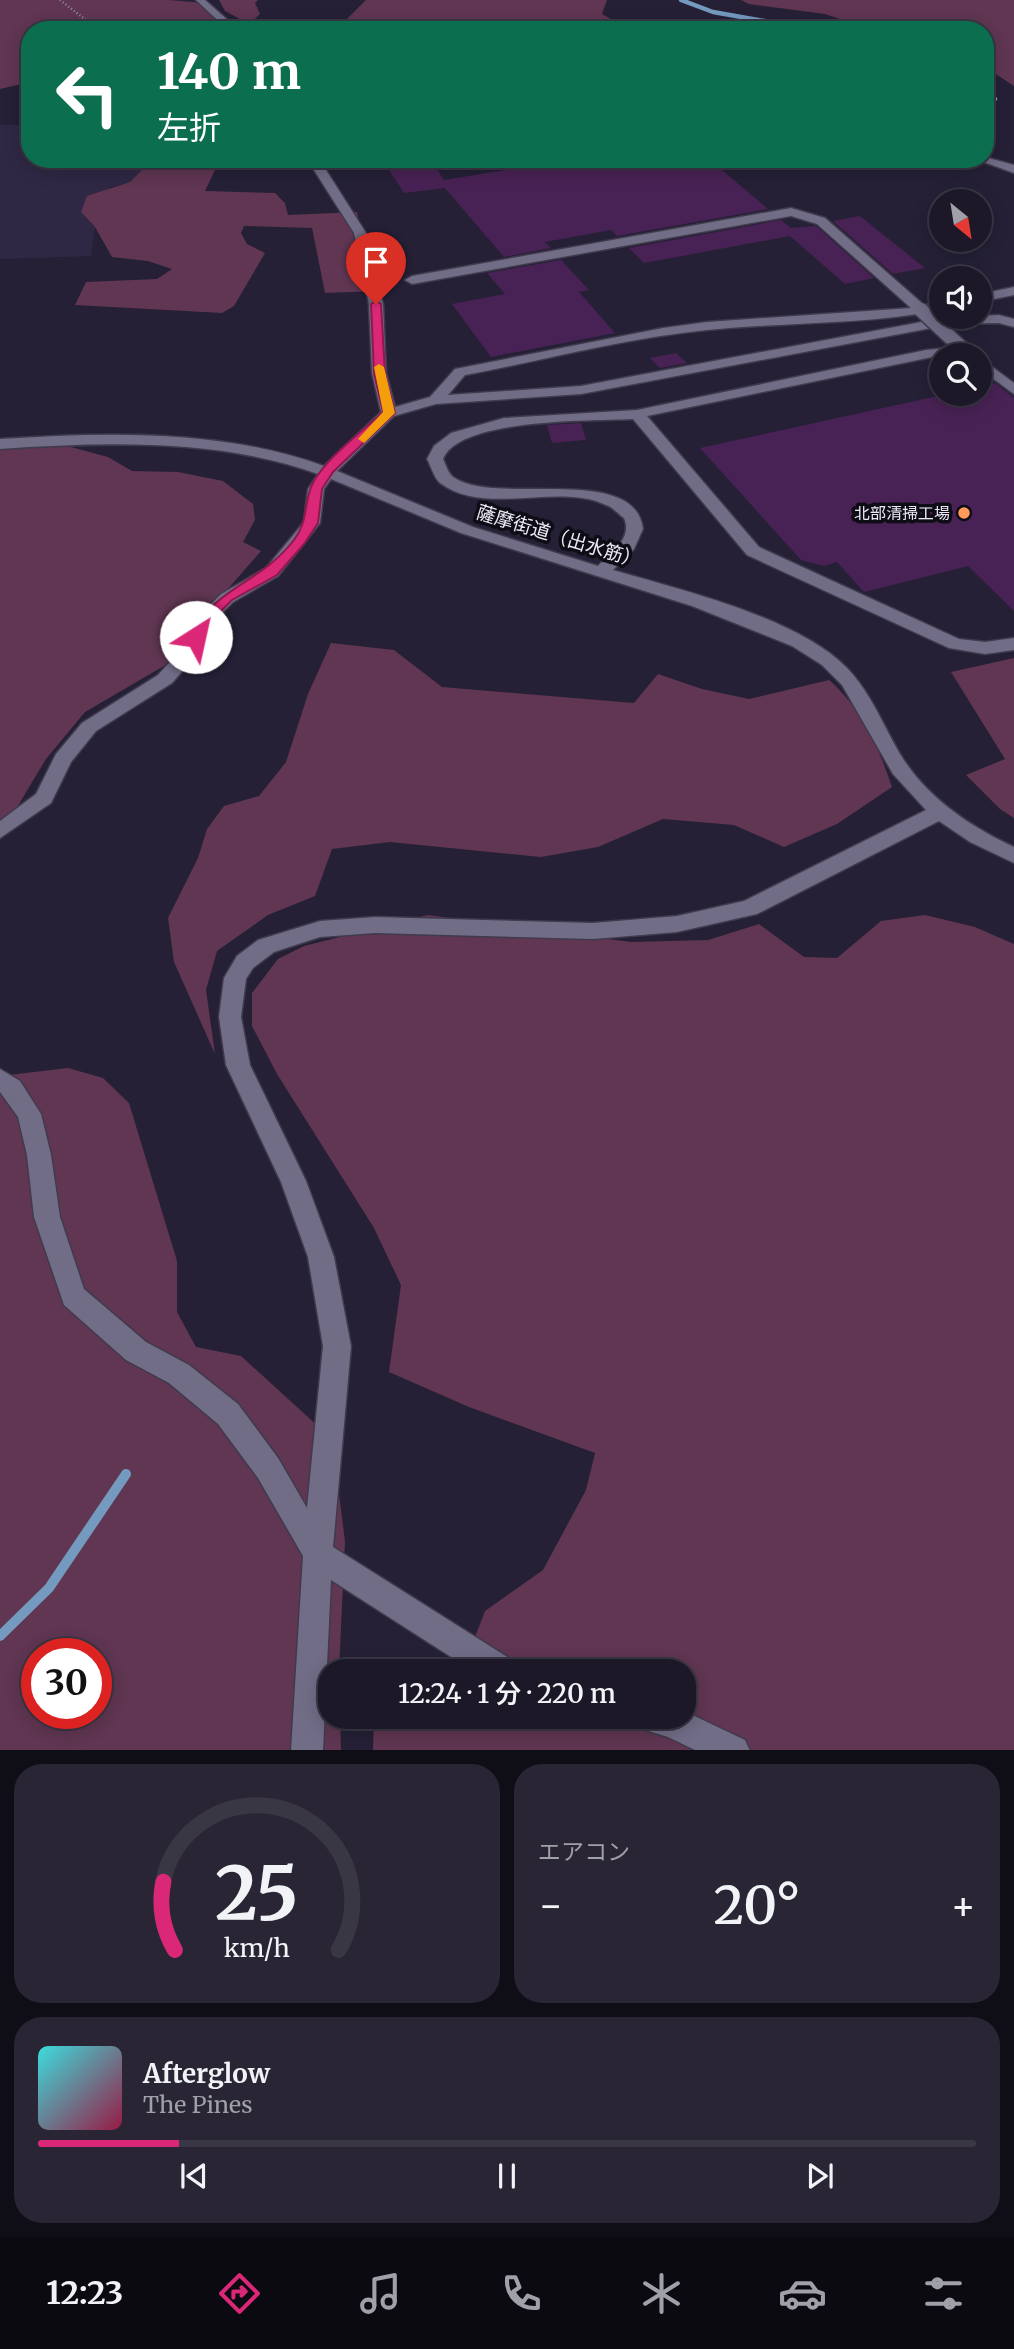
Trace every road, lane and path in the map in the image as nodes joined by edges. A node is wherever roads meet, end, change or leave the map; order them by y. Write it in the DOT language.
graph roads {
  1 [pos="61,0"];
  2 [pos="200,1"];
  3 [pos="88,21"];
  4 [pos="223,21"];
  5 [pos="994,163"];
  6 [pos="319,168"];
  7 [pos="1014,169"];
  8 [pos="412,280"];
  9 [pos="1014,291"];
  10 [pos="992,296"];
  11 [pos="929,308"];
  12 [pos="920,310"];
  13 [pos="1014,323"];
  14 [pos="957,343"];
  15 [pos="929,354"];
  16 [pos="992,372"];
  17 [pos="1014,390"];
  18 [pos="435,400"];
  19 [pos="389,413"];
  20 [pos="637,415"];
  21 [pos="0,444"];
  22 [pos="329,470"];
  23 [pos="602,571"];
  24 [pos="1014,644"];
  25 [pos="940,812"];
  26 [pos="0,831"];
  27 [pos="1014,856"];
  28 [pos="0,1079"];
  29 [pos="318,1554"];
  30 [pos="482,1659"];
  31 [pos="687,1729"];
  32 [pos="307,1750"];
  33 [pos="732,1750"];
  1 -- 3 [label="path"];
  2 -- 4 [label="street"];
  5 -- 7 [label="street"];
  6 -- 19 [label="street"];
  8 -- 12 [label="street"];
  9 -- 10 [label="street"];
  11 -- 12 [label="street"];
  12 -- 14 [label="street, bridge"];
  12 -- 18 [label="street"];
  13 -- 18 [label="street"];
  15 -- 20 [label="street"];
  16 -- 17 [label="street"];
  18 -- 19 [label="street"];
  19 -- 22 [label="street"];
  20 -- 23 [label="street"];
  20 -- 24 [label="street"];
  21 -- 22 [label="street, 薩摩街道（出水筋）"];
  22 -- 23 [label="street, 薩摩街道（出水筋）"];
  22 -- 26 [label="street"];
  23 -- 25 [label="street, 薩摩街道（出水筋）"];
  25 -- 27 [label="street, 薩摩街道（出水筋）"];
  25 -- 29 [label="street"];
  28 -- 29 [label="street"];
  29 -- 30 [label="street"];
  29 -- 32 [label="street"];
  31 -- 33 [label="street"];
}
